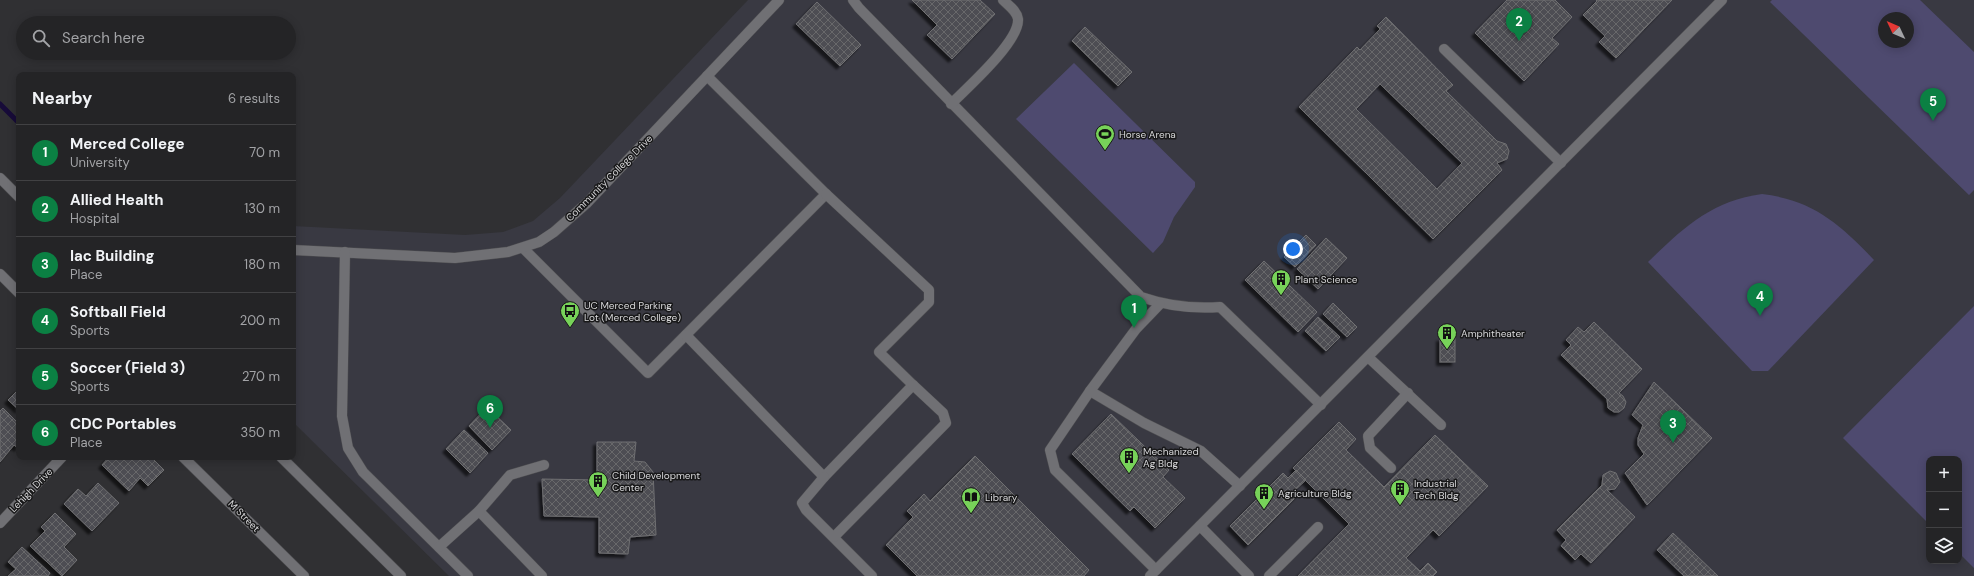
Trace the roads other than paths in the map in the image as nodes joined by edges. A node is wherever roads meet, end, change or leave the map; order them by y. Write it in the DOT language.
graph roads {
  1 [pos="779,0"];
  2 [pos="853,0"];
  3 [pos="1003,0"];
  4 [pos="1722,0"];
  5 [pos="1444,49"];
  6 [pos="707,76"];
  7 [pos="951,104"];
  8 [pos="1560,163"];
  9 [pos="0,178"];
  10 [pos="16,194"];
  11 [pos="826,194"];
  12 [pos="523,248"];
  13 [pos="296,250"];
  14 [pos="345,252"];
  15 [pos="0,274"];
  16 [pos="16,290"];
  17 [pos="1160,304"];
  18 [pos="686,335"];
  19 [pos="1368,357"];
  20 [pos="913,385"];
  21 [pos="1090,391"];
  22 [pos="1408,394"];
  23 [pos="1321,405"];
  24 [pos="1441,425"];
  25 [pos="59,460"];
  26 [pos="186,460"];
  27 [pos="284,460"];
  28 [pos="544,465"];
  29 [pos="1390,468"];
  30 [pos="824,477"];
  31 [pos="1240,486"];
  32 [pos="478,511"];
  33 [pos="0,523"];
  34 [pos="1200,526"];
  35 [pos="1318,526"];
  36 [pos="834,537"];
  37 [pos="439,547"];
  38 [pos="1153,573"];
  39 [pos="304,576"];
  40 [pos="401,576"];
  41 [pos="468,576"];
  42 [pos="542,576"];
  43 [pos="872,576"];
  44 [pos="1249,576"];
  45 [pos="1269,576"];
  1 -- 6 [label="street, Community College Drive"];
  2 -- 7 [label="street"];
  3 -- 7 [label="street"];
  4 -- 8 [label="street"];
  5 -- 8 [label="street"];
  6 -- 11 [label="street"];
  6 -- 12 [label="street, Community College Drive"];
  7 -- 17 [label="street"];
  8 -- 19 [label="street"];
  9 -- 10 [label="street"];
  11 -- 18 [label="street"];
  11 -- 20 [label="street"];
  12 -- 14 [label="street, Community College Drive"];
  12 -- 18 [label="street"];
  13 -- 14 [label="street, Community College Drive"];
  14 -- 37 [label="street"];
  15 -- 16 [label="street"];
  17 -- 21 [label="street"];
  17 -- 23 [label="street"];
  18 -- 30 [label="street"];
  19 -- 22 [label="street"];
  19 -- 23 [label="street"];
  20 -- 30 [label="street"];
  20 -- 36 [label="street"];
  21 -- 31 [label="street"];
  21 -- 38 [label="street"];
  22 -- 24 [label="street"];
  22 -- 29 [label="street"];
  23 -- 31 [label="street"];
  25 -- 33 [label="street, Lehigh Drive"];
  26 -- 39 [label="street, M Street"];
  27 -- 40 [label="street"];
  28 -- 32 [label="street"];
  30 -- 36 [label="street"];
  31 -- 34 [label="street"];
  32 -- 37 [label="street"];
  32 -- 42 [label="street"];
  34 -- 38 [label="street"];
  34 -- 44 [label="street"];
  35 -- 45 [label="street"];
  36 -- 43 [label="street"];
  37 -- 41 [label="street"];
}
